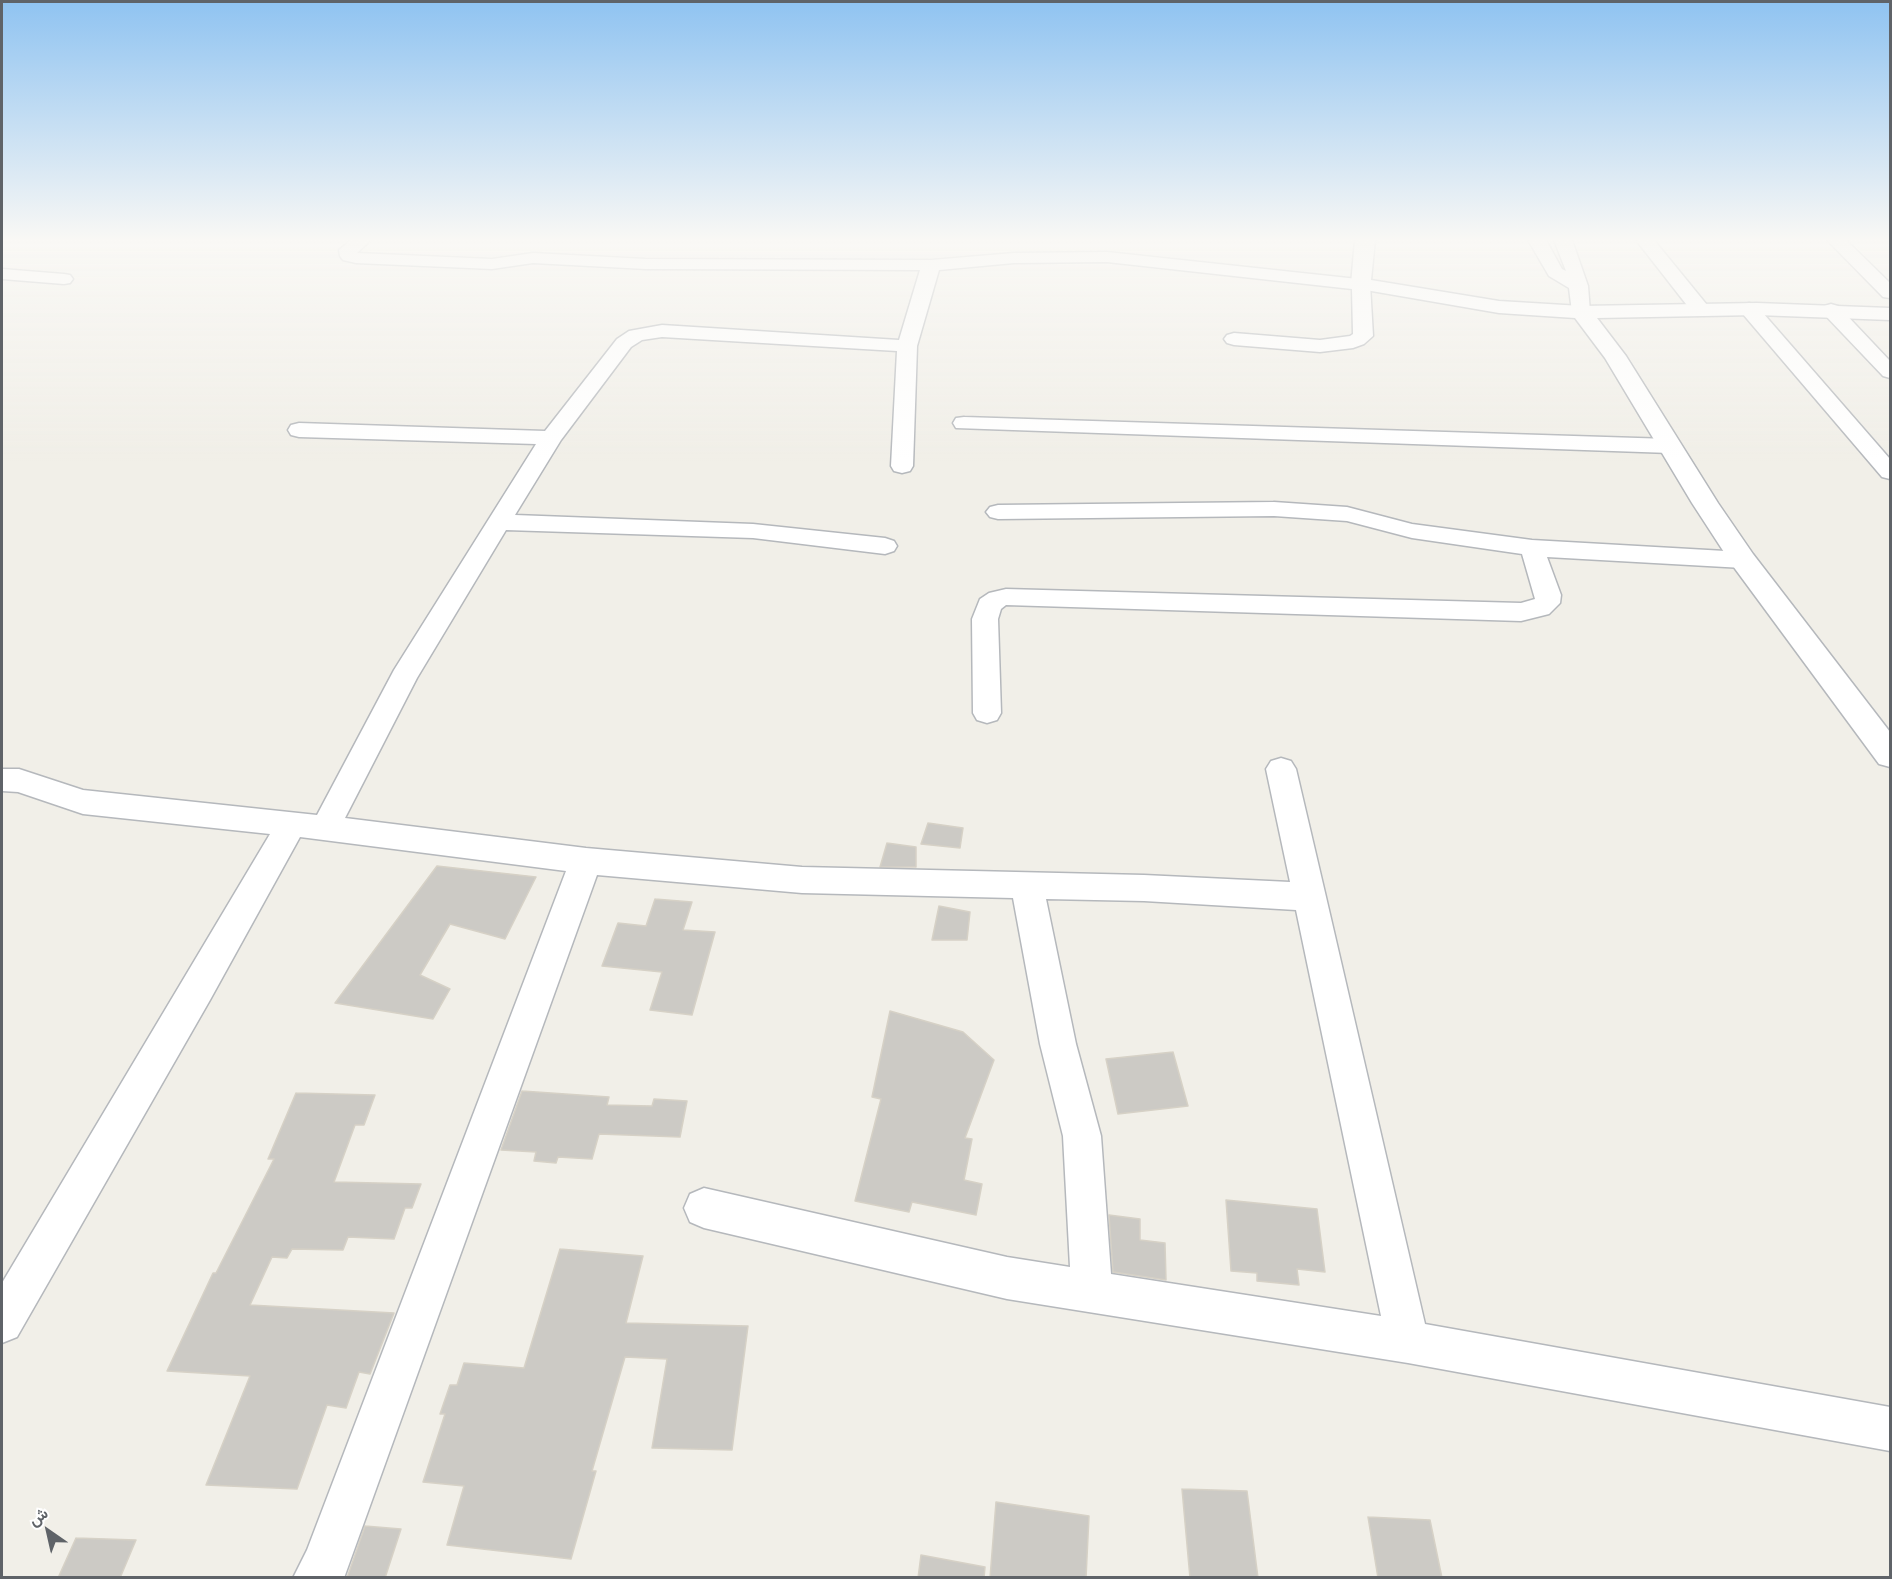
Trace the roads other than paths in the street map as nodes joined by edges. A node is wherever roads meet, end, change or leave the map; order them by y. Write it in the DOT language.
graph roads {
  1 [pos="917,314"];
  2 [pos="1362,314"];
  3 [pos="1582,314"];
  4 [pos="1753,314"];
  5 [pos="1835,314"];
  6 [pos="1234,339"];
  7 [pos="907,346"];
  8 [pos="1890,372"];
  9 [pos="964,423"];
  10 [pos="299,430"];
  11 [pos="551,438"];
  12 [pos="1670,446"];
  13 [pos="902,466"];
  14 [pos="1890,472"];
  15 [pos="998,512"];
  16 [pos="499,522"];
  17 [pos="885,546"];
  18 [pos="1532,548"];
  19 [pos="1743,560"];
  20 [pos="987,713"];
  21 [pos="1879,725"];
  22 [pos="1890,755"];
  23 [pos="1281,769"];
  24 [pos="2,780"];
  25 [pos="309,826"];
  26 [pos="586,861"];
  27 [pos="1027,885"];
  28 [pos="1310,897"];
  29 [pos="704,1208"];
  30 [pos="1092,1293"];
  31 [pos="2,1322"];
  32 [pos="1408,1342"];
  33 [pos="1890,1429"];
  34 [pos="317,1578"];
  1 -- 7 [label="street"];
  2 -- 6 [label="street"];
  3 -- 12 [label="street"];
  4 -- 14 [label="street"];
  5 -- 8 [label="street"];
  7 -- 11 [label="street"];
  7 -- 13 [label="street"];
  9 -- 12 [label="street"];
  10 -- 11 [label="street"];
  11 -- 16 [label="street"];
  12 -- 19 [label="street"];
  15 -- 18 [label="street"];
  16 -- 17 [label="street"];
  16 -- 25 [label="street"];
  18 -- 19 [label="street"];
  18 -- 20 [label="street"];
  19 -- 21 [label="street"];
  21 -- 22 [label="street"];
  23 -- 28 [label="street"];
  24 -- 25 [label="street"];
  25 -- 26 [label="street"];
  25 -- 31 [label="street"];
  26 -- 27 [label="street"];
  26 -- 34 [label="street"];
  27 -- 28 [label="street"];
  27 -- 30 [label="street"];
  28 -- 32 [label="street"];
  29 -- 30 [label="street"];
  30 -- 32 [label="street"];
  32 -- 33 [label="street"];
}
